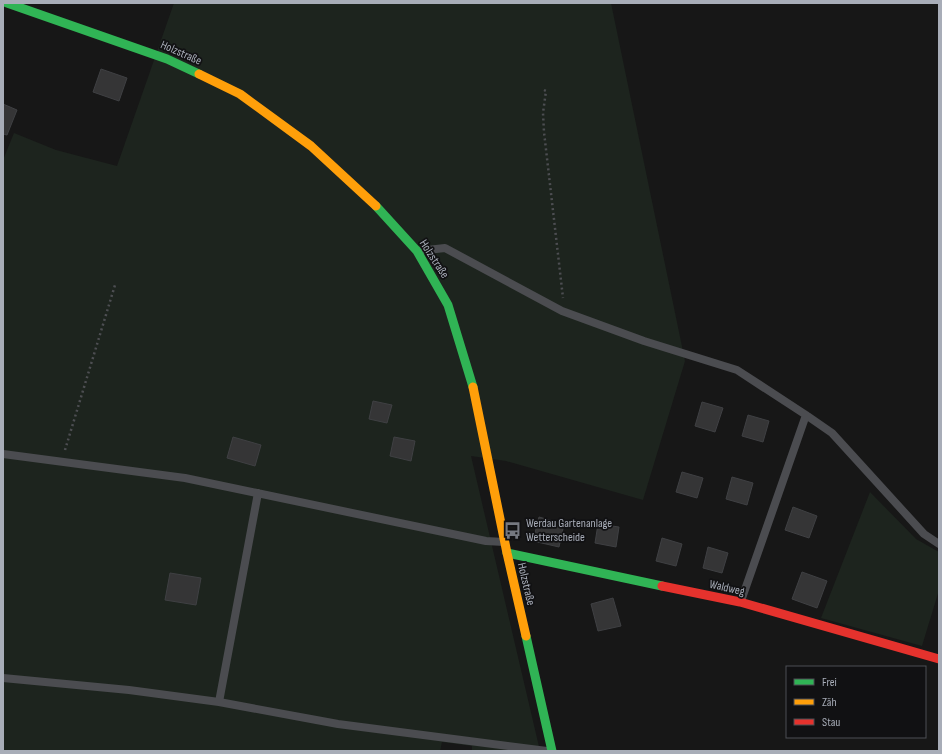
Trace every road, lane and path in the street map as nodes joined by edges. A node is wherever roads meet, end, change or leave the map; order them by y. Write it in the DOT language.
graph roads {
  1 [pos="7,3"];
  2 [pos="544,90"];
  3 [pos="417,251"];
  4 [pos="115,285"];
  5 [pos="562,311"];
  6 [pos="806,415"];
  7 [pos="3,454"];
  8 [pos="61,462"];
  9 [pos="258,493"];
  10 [pos="505,542"];
  11 [pos="939,544"];
  12 [pos="507,553"];
  13 [pos="740,602"];
  14 [pos="939,659"];
  15 [pos="3,678"];
  16 [pos="219,702"];
  17 [pos="547,751"];
  18 [pos="552,751"];
  1 -- 3 [label="street, Holzstraße"];
  2 -- 5 [label="path"];
  3 -- 5 [label="lane"];
  3 -- 10 [label="street, Holzstraße"];
  4 -- 8 [label="path"];
  5 -- 6 [label="lane"];
  6 -- 11 [label="lane"];
  6 -- 13 [label="lane"];
  7 -- 8 [label="lane"];
  8 -- 9 [label="lane"];
  9 -- 10 [label="lane"];
  9 -- 16 [label="lane"];
  10 -- 12 [label="street, Holzstraße"];
  12 -- 13 [label="street, Waldweg"];
  12 -- 18 [label="street, Holzstraße"];
  13 -- 14 [label="street, Waldweg"];
  15 -- 16 [label="lane"];
  16 -- 17 [label="lane"];
}
